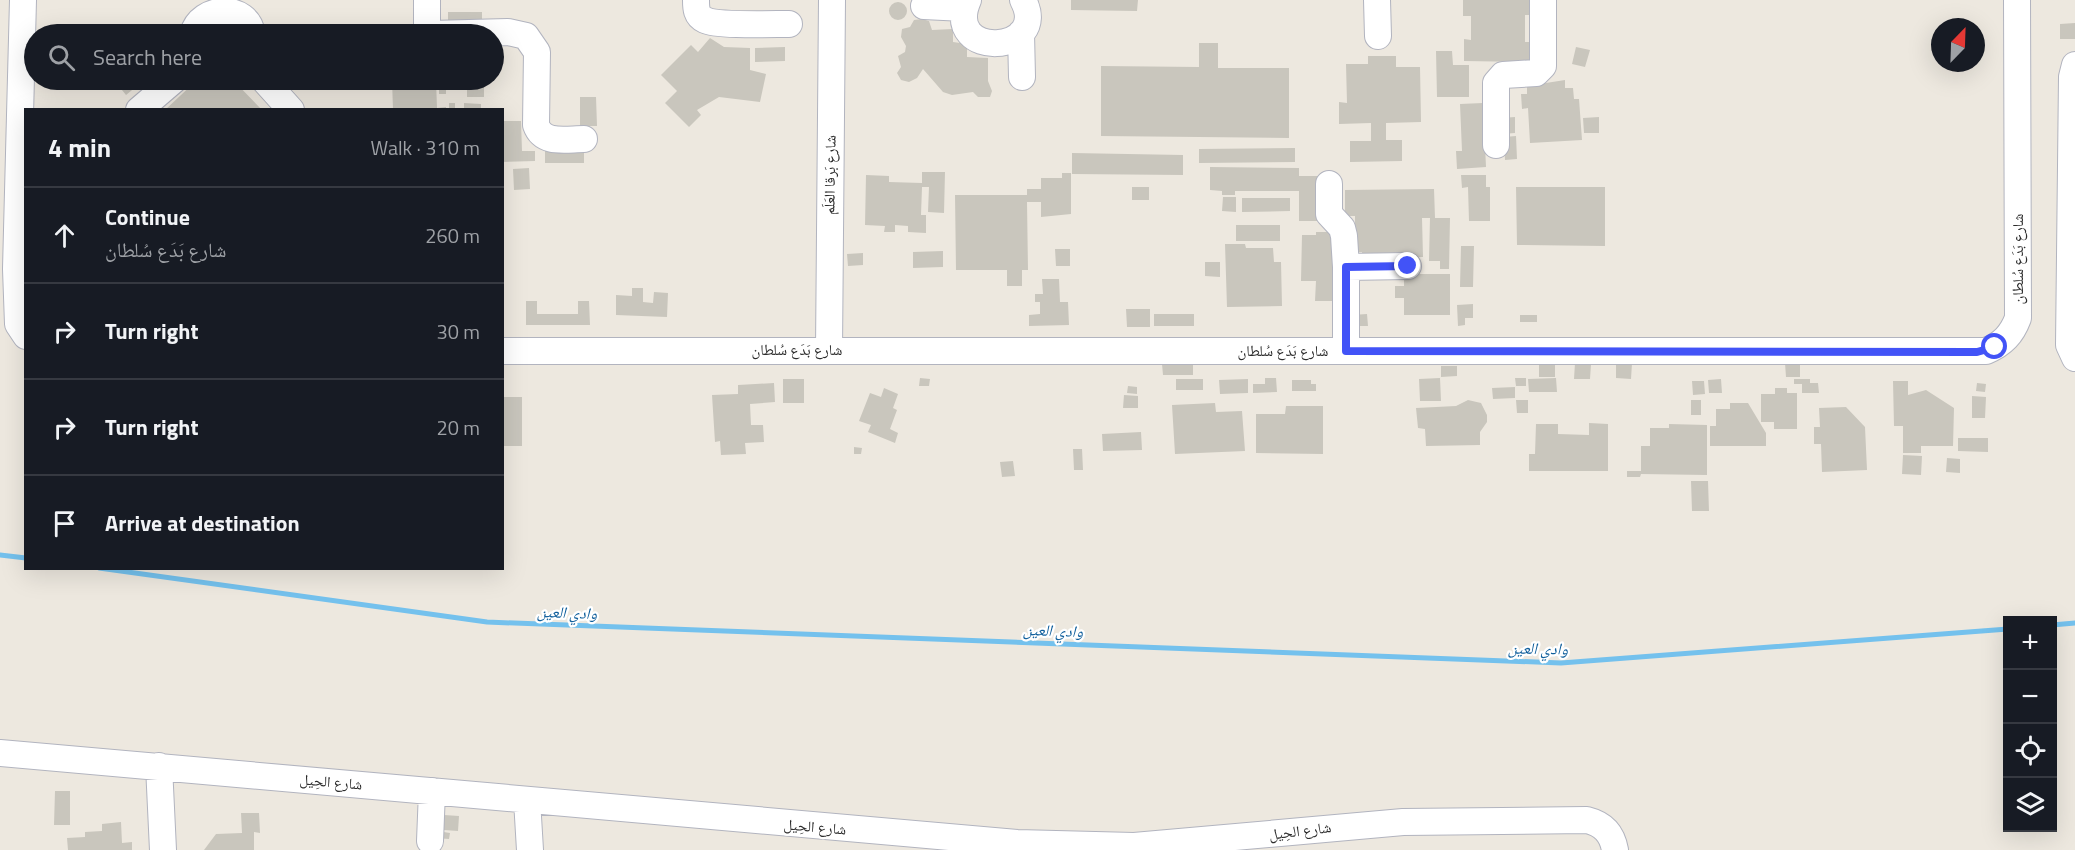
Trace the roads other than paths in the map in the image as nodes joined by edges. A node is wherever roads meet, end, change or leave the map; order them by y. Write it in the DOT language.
graph roads {
  1 [pos="23,0"];
  2 [pos="427,0"];
  3 [pos="696,0"];
  4 [pos="832,0"];
  5 [pos="1023,0"];
  6 [pos="1377,0"];
  7 [pos="1543,0"];
  8 [pos="2017,0"];
  9 [pos="966,4"];
  10 [pos="220,5"];
  11 [pos="924,6"];
  12 [pos="198,24"];
  13 [pos="247,24"];
  14 [pos="428,24"];
  15 [pos="789,24"];
  16 [pos="504,32"];
  17 [pos="1021,33"];
  18 [pos="1378,36"];
  19 [pos="2075,65"];
  20 [pos="1022,77"];
  21 [pos="162,90"];
  22 [pos="273,90"];
  23 [pos="141,108"];
  24 [pos="289,108"];
  25 [pos="584,139"];
  26 [pos="1496,145"];
  27 [pos="1329,184"];
  28 [pos="1408,266"];
  29 [pos="1346,267"];
  30 [pos="8,269"];
  31 [pos="24,333"];
  32 [pos="829,350"];
  33 [pos="504,351"];
  34 [pos="1346,351"];
  35 [pos="2075,358"];
  36 [pos="0,753"];
  37 [pos="159,766"];
  38 [pos="432,791"];
  39 [pos="527,800"];
  40 [pos="430,841"];
  41 [pos="1017,846"];
  42 [pos="163,850"];
  43 [pos="530,850"];
  44 [pos="1615,850"];
  1 -- 30 [label="street"];
  2 -- 14 [label="street"];
  3 -- 15 [label="street"];
  4 -- 32 [label="street, شارع بَرقا العَلَم"];
  5 -- 17 [label="street"];
  6 -- 18 [label="street"];
  7 -- 26 [label="street"];
  8 -- 34 [label="street, شارع بَدَع سُلطان"];
  9 -- 11 [label="street"];
  9 -- 17 [label="street"];
  10 -- 12 [label="street"];
  10 -- 13 [label="street"];
  16 -- 25 [label="street"];
  17 -- 20 [label="street"];
  19 -- 35 [label="street"];
  21 -- 23 [label="street"];
  22 -- 24 [label="street"];
  27 -- 29 [label="street"];
  28 -- 29 [label="street"];
  29 -- 34 [label="street"];
  30 -- 31 [label="street"];
  32 -- 33 [label="street, شارع بَدَع سُلطان"];
  32 -- 34 [label="street, شارع بَدَع سُلطان"];
  36 -- 37 [label="street, شارع الحِيل"];
  37 -- 38 [label="street, شارع الحِيل"];
  37 -- 42 [label="street"];
  38 -- 39 [label="street, شارع الحِيل"];
  38 -- 40 [label="street"];
  39 -- 41 [label="street, شارع الحِيل"];
  39 -- 43 [label="street"];
  41 -- 44 [label="street, شارع الحِيل"];
}
